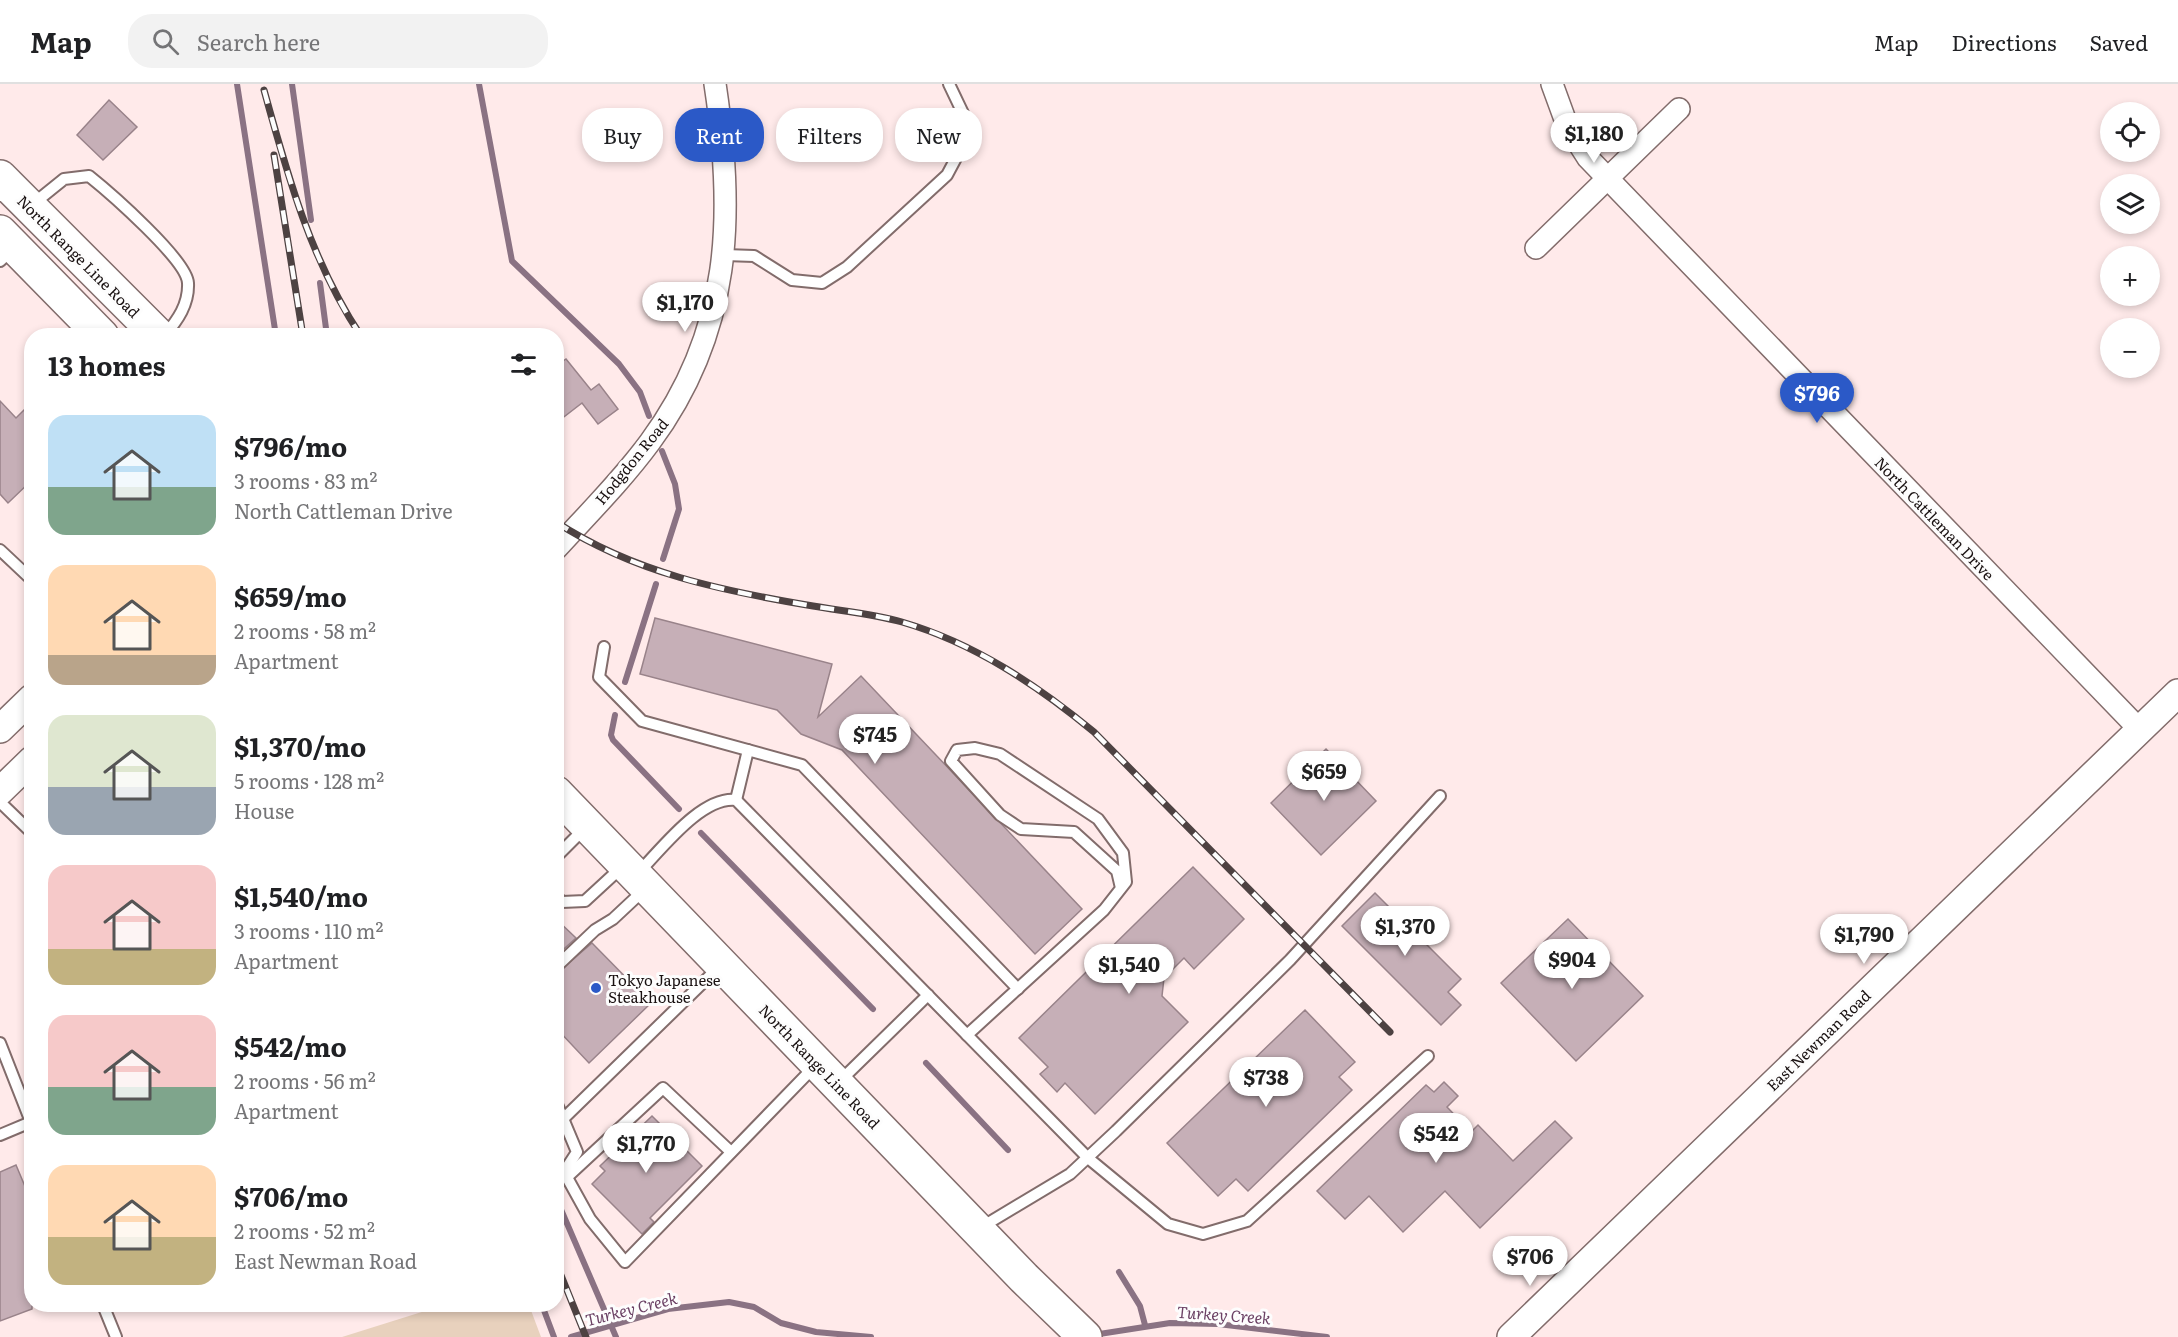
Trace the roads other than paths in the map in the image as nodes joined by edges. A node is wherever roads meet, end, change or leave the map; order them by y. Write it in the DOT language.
graph roads {
  1 [pos="715,84"];
  2 [pos="949,84"];
  3 [pos="1552,84"];
  4 [pos="1679,109"];
  5 [pos="0,177"];
  6 [pos="1607,178"];
  7 [pos="30,206"];
  8 [pos="5,247"];
  9 [pos="1536,248"];
  10 [pos="725,255"];
  11 [pos="72,328"];
  12 [pos="93,328"];
  13 [pos="151,328"];
  14 [pos="170,328"];
  15 [pos="564,540"];
  16 [pos="0,550"];
  17 [pos="24,572"];
  18 [pos="604,647"];
  19 [pos="2178,693"];
  20 [pos="24,706"];
  21 [pos="0,729"];
  22 [pos="2140,730"];
  23 [pos="748,750"];
  24 [pos="24,768"];
  25 [pos="0,791"];
  26 [pos="1440,796"];
  27 [pos="736,800"];
  28 [pos="564,801"];
  29 [pos="0,802"];
  30 [pos="24,825"];
  31 [pos="588,825"];
  32 [pos="564,849"];
  33 [pos="636,875"];
  34 [pos="1121,888"];
  35 [pos="564,902"];
  36 [pos="564,959"];
  37 [pos="722,964"];
  38 [pos="1018,989"];
  39 [pos="928,995"];
  40 [pos="968,1035"];
  41 [pos="0,1043"];
  42 [pos="1428,1056"];
  43 [pos="827,1074"];
  44 [pos="24,1105"];
  45 [pos="564,1118"];
  46 [pos="564,1121"];
  47 [pos="24,1126"];
  48 [pos="0,1135"];
  49 [pos="731,1152"];
  50 [pos="1088,1158"];
  51 [pos="564,1172"];
  52 [pos="564,1172"];
  53 [pos="567,1178"];
  54 [pos="978,1230"];
  55 [pos="106,1312"];
  56 [pos="116,1337"];
  57 [pos="1085,1337"];
  58 [pos="1511,1337"];
  1 -- 10 [label="street, Hodgdon Road"];
  2 -- 10 [label="lane"];
  3 -- 6 [label="street, North Cattleman Drive"];
  4 -- 6 [label="street"];
  5 -- 7 [label="main road, North Range Line Road"];
  6 -- 9 [label="street"];
  6 -- 22 [label="street, North Cattleman Drive"];
  7 -- 13 [label="main road, North Range Line Road"];
  7 -- 14 [label="lane"];
  8 -- 11 [label="main road"];
  8 -- 12 [label="main road"];
  10 -- 15 [label="street, Hodgdon Road"];
  16 -- 17 [label="lane"];
  18 -- 23 [label="lane"];
  19 -- 22 [label="street, East Newman Road"];
  20 -- 21 [label="street"];
  22 -- 58 [label="street, East Newman Road"];
  23 -- 27 [label="lane"];
  23 -- 38 [label="lane"];
  24 -- 25 [label="street"];
  26 -- 50 [label="lane"];
  27 -- 33 [label="lane"];
  27 -- 39 [label="lane"];
  28 -- 31 [label="main road, North Range Line Road"];
  29 -- 30 [label="lane"];
  31 -- 32 [label="lane"];
  31 -- 33 [label="main road, North Range Line Road"];
  33 -- 35 [label="lane"];
  33 -- 36 [label="lane"];
  33 -- 37 [label="main road, North Range Line Road"];
  34 -- 34 [label="lane"];
  34 -- 38 [label="lane"];
  37 -- 43 [label="main road, North Range Line Road"];
  37 -- 45 [label="lane"];
  38 -- 40 [label="lane"];
  39 -- 40 [label="lane"];
  39 -- 43 [label="lane"];
  40 -- 50 [label="lane"];
  41 -- 44 [label="lane"];
  42 -- 50 [label="lane"];
  43 -- 49 [label="lane"];
  43 -- 54 [label="main road, North Range Line Road"];
  46 -- 52 [label="lane"];
  47 -- 48 [label="lane"];
  49 -- 53 [label="lane"];
  49 -- 53 [label="lane"];
  50 -- 54 [label="lane"];
  51 -- 53 [label="lane"];
  54 -- 57 [label="main road, North Range Line Road"];
  55 -- 56 [label="lane"];
}
